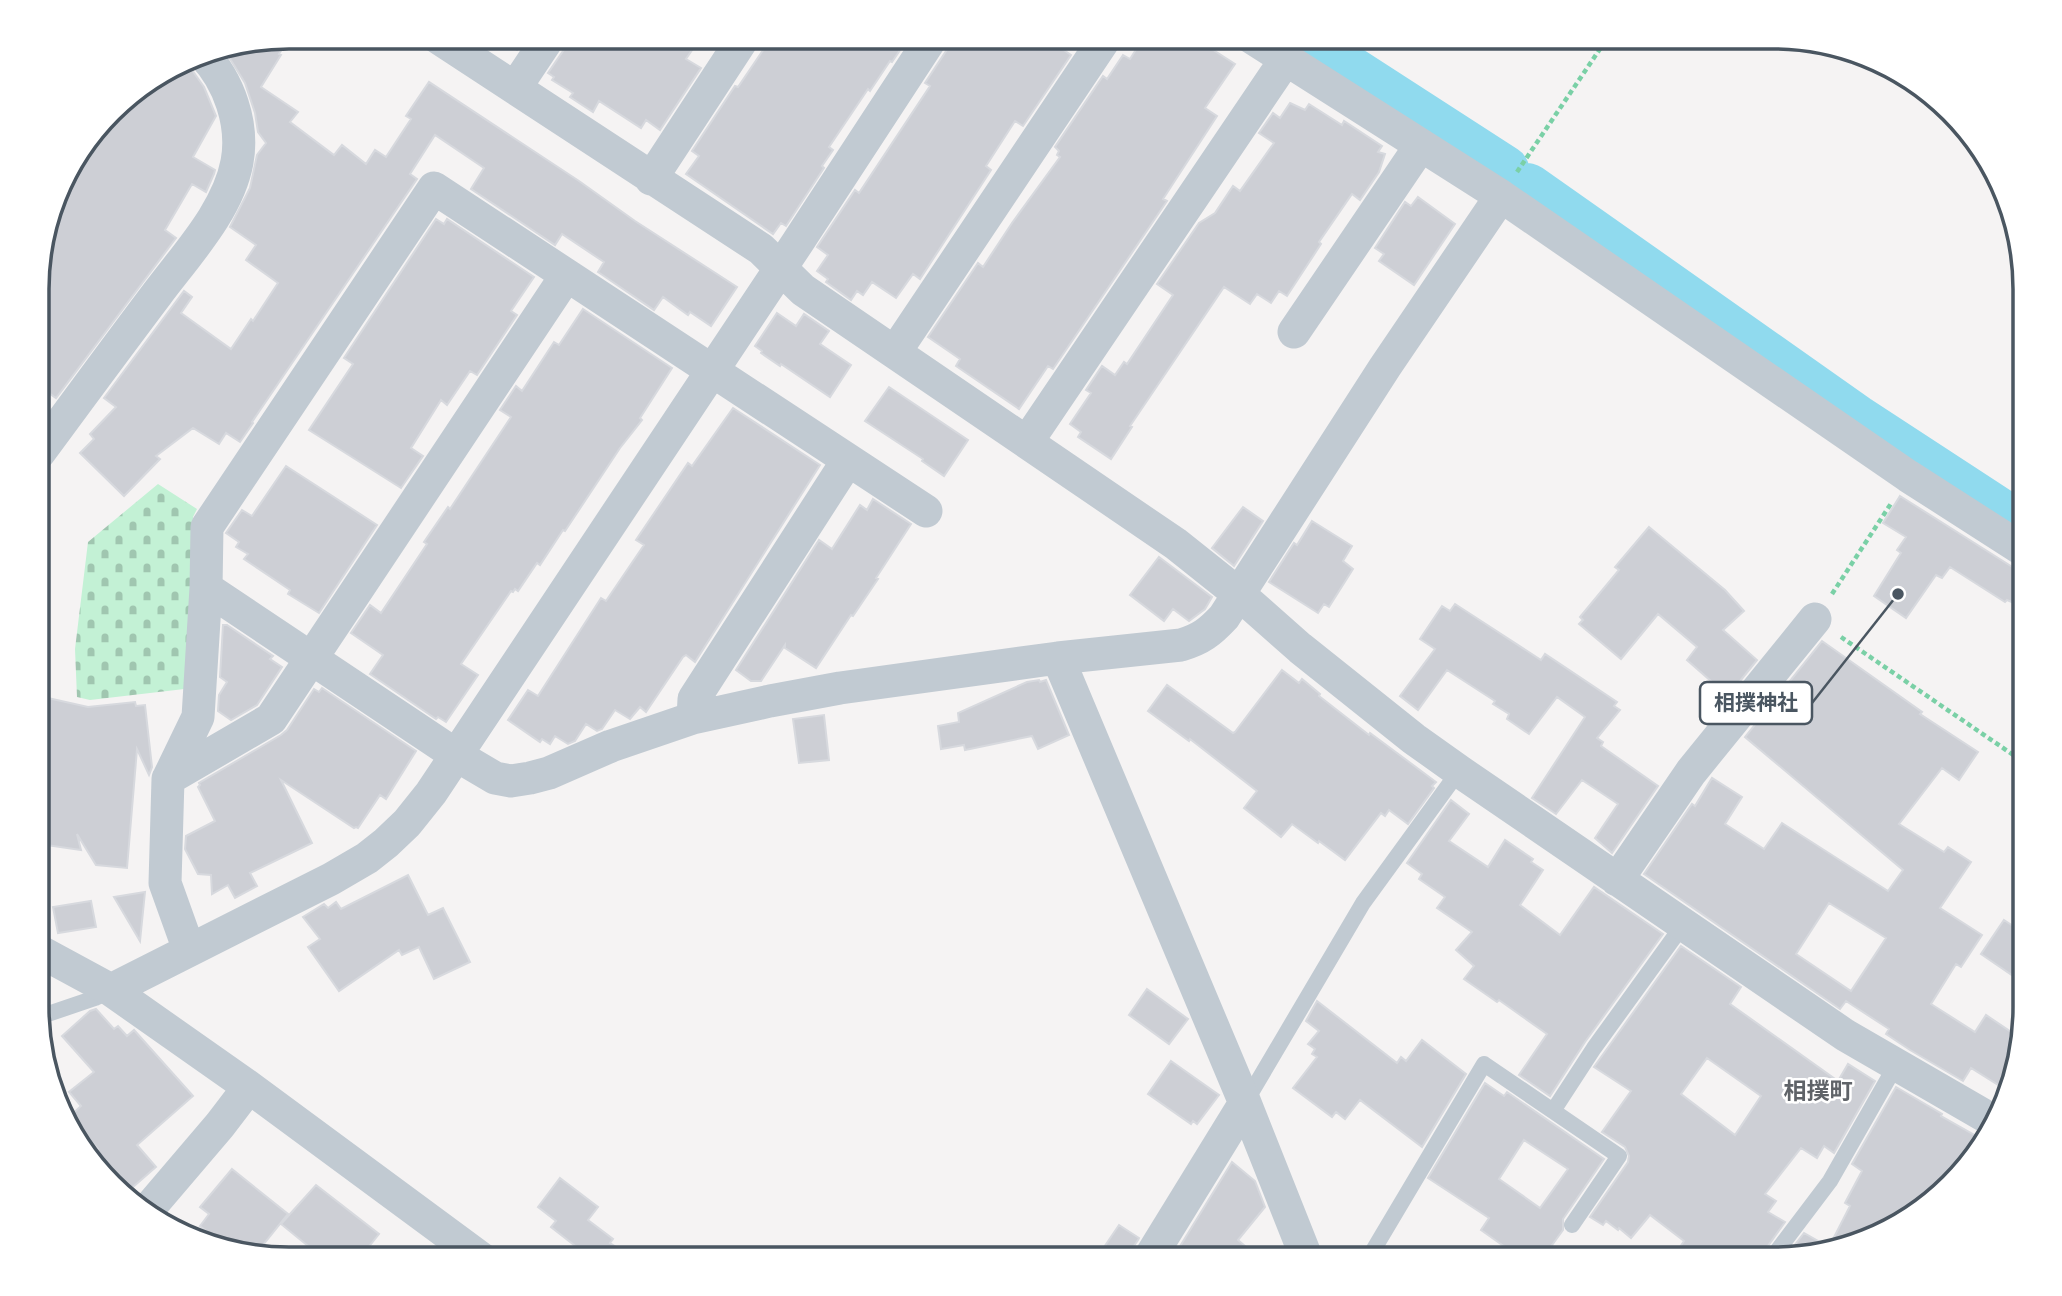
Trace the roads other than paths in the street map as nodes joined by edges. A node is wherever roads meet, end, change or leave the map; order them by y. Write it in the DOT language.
graph roads {
  1 [pos="1098,49"];
  2 [pos="1271,49"];
  3 [pos="457,50"];
  4 [pos="540,50"];
  5 [pos="736,50"];
  6 [pos="924,50"];
  7 [pos="1286,59"];
  8 [pos="210,63"];
  9 [pos="515,88"];
  10 [pos="1421,145"];
  11 [pos="652,178"];
  12 [pos="1501,196"];
  13 [pos="781,268"];
  14 [pos="566,276"];
  15 [pos="1294,332"];
  16 [pos="895,352"];
  17 [pos="712,371"];
  18 [pos="49,439"];
  19 [pos="1027,442"];
  20 [pos="848,460"];
  21 [pos="926,512"];
  22 [pos="2012,543"];
  23 [pos="206,588"];
  24 [pos="1240,595"];
  25 [pos="1815,619"];
  26 [pos="1058,658"];
  27 [pos="311,659"];
  28 [pos="693,718"];
  29 [pos="456,755"];
  30 [pos="1459,771"];
  31 [pos="168,779"];
  32 [pos="1617,880"];
  33 [pos="1683,925"];
  34 [pos="189,950"];
  35 [pos="49,956"];
  36 [pos="111,990"];
  37 [pos="49,1013"];
  38 [pos="1896,1065"];
  39 [pos="249,1087"];
  40 [pos="1245,1103"];
  41 [pos="1553,1111"];
  42 [pos="1986,1117"];
  43 [pos="152,1205"];
  44 [pos="1572,1225"];
  45 [pos="1157,1246"];
  46 [pos="1302,1246"];
  47 [pos="1376,1246"];
  48 [pos="1781,1246"];
  49 [pos="466,1247"];
  1 -- 16 [label="street"];
  2 -- 7 [label="street"];
  3 -- 9 [label="street"];
  4 -- 9 [label="street"];
  5 -- 11 [label="street"];
  6 -- 13 [label="street"];
  7 -- 10 [label="street"];
  7 -- 19 [label="street"];
  8 -- 18 [label="street"];
  9 -- 11 [label="street"];
  10 -- 12 [label="street"];
  10 -- 15 [label="street"];
  11 -- 13 [label="street"];
  12 -- 22 [label="street"];
  12 -- 24 [label="street"];
  13 -- 16 [label="street"];
  13 -- 17 [label="street"];
  14 -- 17 [label="street"];
  14 -- 23 [label="street"];
  14 -- 27 [label="street"];
  16 -- 19 [label="street"];
  17 -- 20 [label="street"];
  17 -- 29 [label="street"];
  19 -- 24 [label="street"];
  20 -- 21 [label="street"];
  20 -- 28 [label="street"];
  23 -- 27 [label="street"];
  23 -- 31 [label="street"];
  24 -- 26 [label="street"];
  24 -- 30 [label="street"];
  25 -- 32 [label="street"];
  26 -- 28 [label="street"];
  26 -- 40 [label="street"];
  27 -- 29 [label="street"];
  27 -- 31 [label="street"];
  28 -- 29 [label="street"];
  29 -- 34 [label="street"];
  30 -- 32 [label="street"];
  30 -- 40 [label="lane"];
  31 -- 34 [label="street"];
  32 -- 33 [label="street"];
  33 -- 38 [label="street"];
  33 -- 41 [label="lane"];
  34 -- 36 [label="street"];
  35 -- 36 [label="street"];
  36 -- 37 [label="lane"];
  36 -- 39 [label="street"];
  38 -- 42 [label="street"];
  38 -- 48 [label="lane"];
  39 -- 43 [label="street"];
  39 -- 49 [label="street"];
  40 -- 45 [label="street"];
  40 -- 46 [label="street"];
  41 -- 44 [label="lane"];
  41 -- 47 [label="lane"];
}
